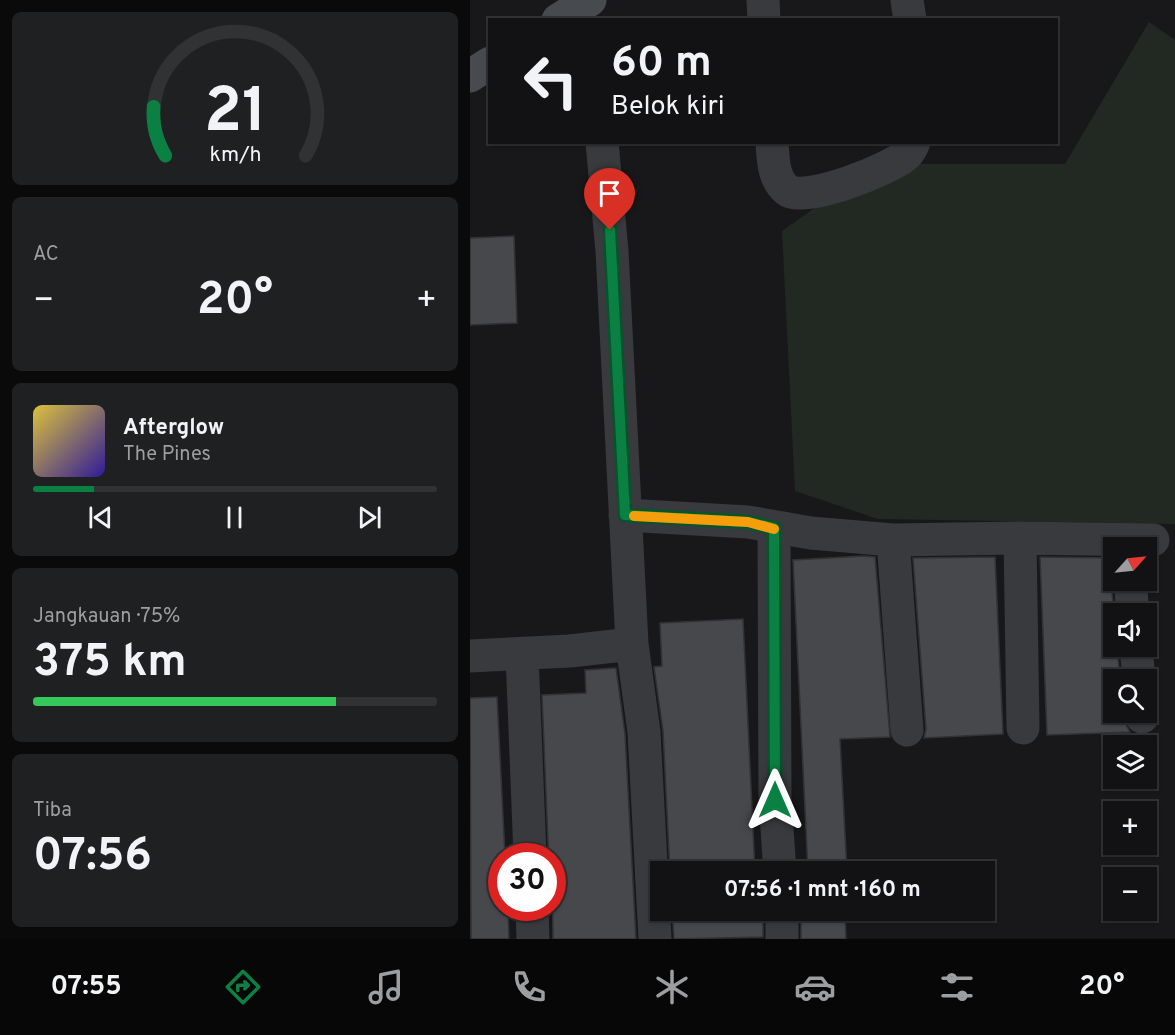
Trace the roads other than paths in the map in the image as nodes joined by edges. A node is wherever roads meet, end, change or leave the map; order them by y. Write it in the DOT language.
graph roads {
  1 [pos="762,0"];
  2 [pos="907,0"];
  3 [pos="764,18"];
  4 [pos="910,18"];
  5 [pos="488,64"];
  6 [pos="470,75"];
  7 [pos="602,144"];
  8 [pos="772,144"];
  9 [pos="913,144"];
  10 [pos="625,515"];
  11 [pos="774,528"];
  12 [pos="1020,538"];
  13 [pos="893,540"];
  14 [pos="1103,542"];
  15 [pos="632,644"];
  16 [pos="522,654"];
  17 [pos="470,656"];
  18 [pos="1024,728"];
  19 [pos="907,730"];
  20 [pos="529,843"];
  21 [pos="779,861"];
  22 [pos="532,921"];
  23 [pos="782,921"];
  24 [pos="533,939"];
  25 [pos="655,939"];
  26 [pos="782,939"];
  1 -- 3 [label="street"];
  2 -- 4 [label="street"];
  5 -- 6 [label="street"];
  7 -- 10 [label="street"];
  8 -- 9 [label="street"];
  10 -- 11 [label="street"];
  10 -- 15 [label="street"];
  11 -- 13 [label="street"];
  11 -- 21 [label="street"];
  12 -- 13 [label="street"];
  12 -- 14 [label="street"];
  12 -- 18 [label="street"];
  13 -- 19 [label="street"];
  15 -- 16 [label="street"];
  15 -- 25 [label="street"];
  16 -- 17 [label="street"];
  16 -- 20 [label="street"];
  22 -- 24 [label="street"];
  23 -- 26 [label="street"];
}
